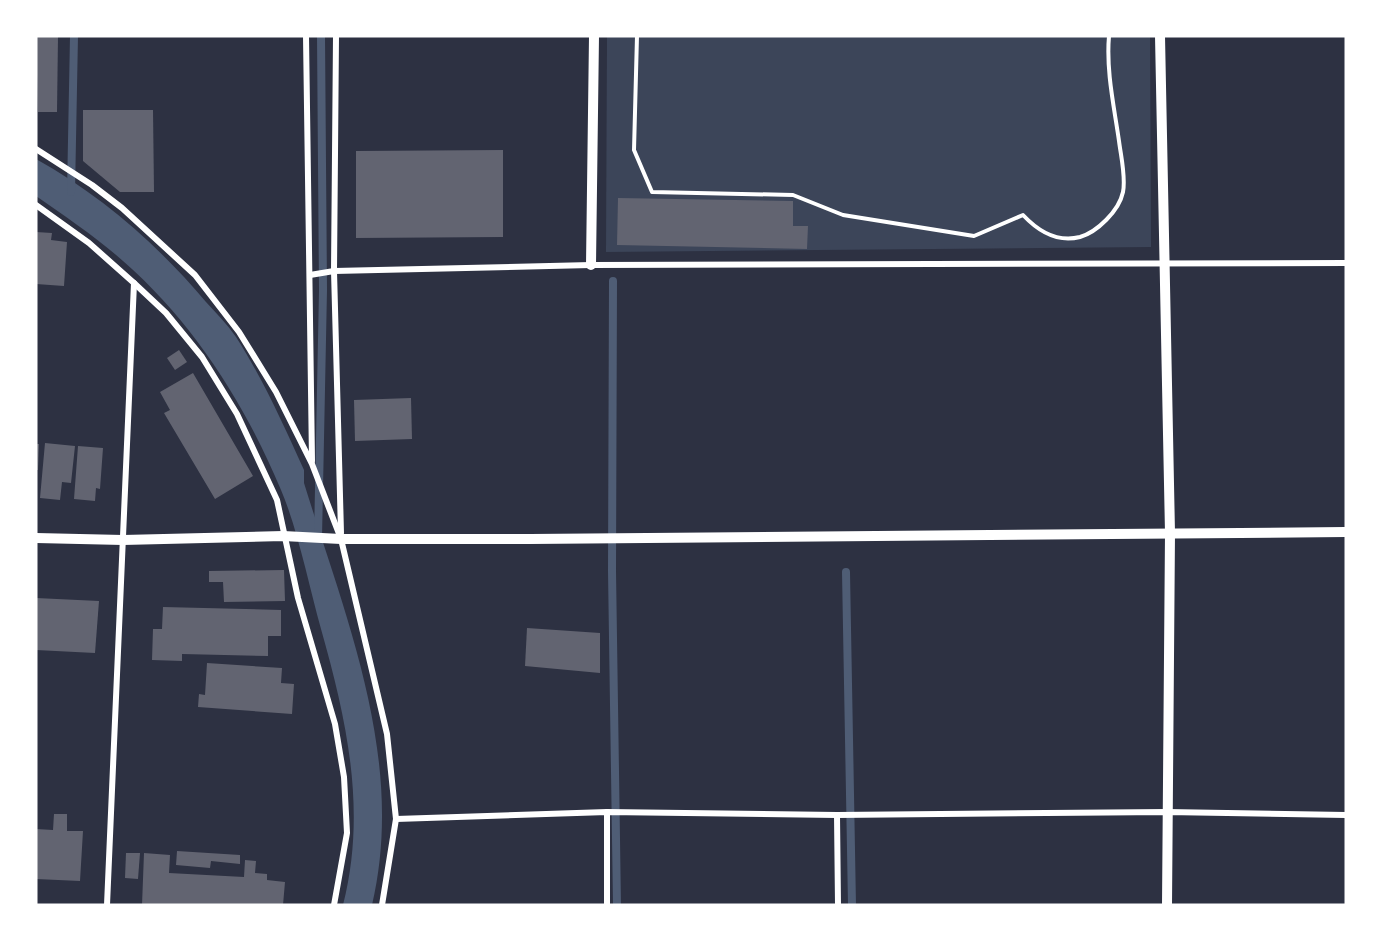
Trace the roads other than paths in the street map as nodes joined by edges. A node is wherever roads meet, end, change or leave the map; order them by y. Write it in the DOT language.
graph roads {
  1 [pos="306,36"];
  2 [pos="336,36"];
  3 [pos="594,36"];
  4 [pos="1160,36"];
  5 [pos="36,149"];
  6 [pos="36,205"];
  7 [pos="1346,263"];
  8 [pos="1166,265"];
  9 [pos="591,266"];
  10 [pos="334,271"];
  11 [pos="310,275"];
  12 [pos="134,283"];
  13 [pos="312,464"];
  14 [pos="1346,532"];
  15 [pos="1170,533"];
  16 [pos="284,536"];
  17 [pos="36,538"];
  18 [pos="341,539"];
  19 [pos="123,540"];
  20 [pos="606,812"];
  21 [pos="1167,812"];
  22 [pos="837,815"];
  23 [pos="1346,815"];
  24 [pos="396,819"];
  25 [pos="107,905"];
  26 [pos="334,905"];
  27 [pos="382,905"];
  28 [pos="607,905"];
  29 [pos="838,905"];
  30 [pos="1167,905"];
  1 -- 11 [label="street"];
  2 -- 10 [label="street"];
  3 -- 9 [label="street"];
  4 -- 8 [label="street"];
  5 -- 13 [label="street"];
  6 -- 12 [label="street"];
  7 -- 8 [label="street"];
  8 -- 9 [label="street"];
  8 -- 15 [label="street"];
  9 -- 10 [label="street"];
  10 -- 11 [label="street"];
  10 -- 18 [label="street"];
  11 -- 13 [label="street"];
  12 -- 16 [label="street"];
  12 -- 19 [label="street"];
  13 -- 18 [label="street"];
  14 -- 15 [label="street"];
  15 -- 18 [label="street"];
  15 -- 21 [label="street"];
  16 -- 18 [label="street"];
  16 -- 19 [label="street"];
  16 -- 26 [label="street"];
  17 -- 19 [label="street"];
  18 -- 24 [label="street"];
  19 -- 25 [label="street"];
  20 -- 22 [label="street"];
  20 -- 24 [label="street"];
  20 -- 28 [label="street"];
  21 -- 22 [label="street"];
  21 -- 23 [label="street"];
  21 -- 30 [label="street"];
  22 -- 29 [label="street"];
  24 -- 27 [label="street"];
}
